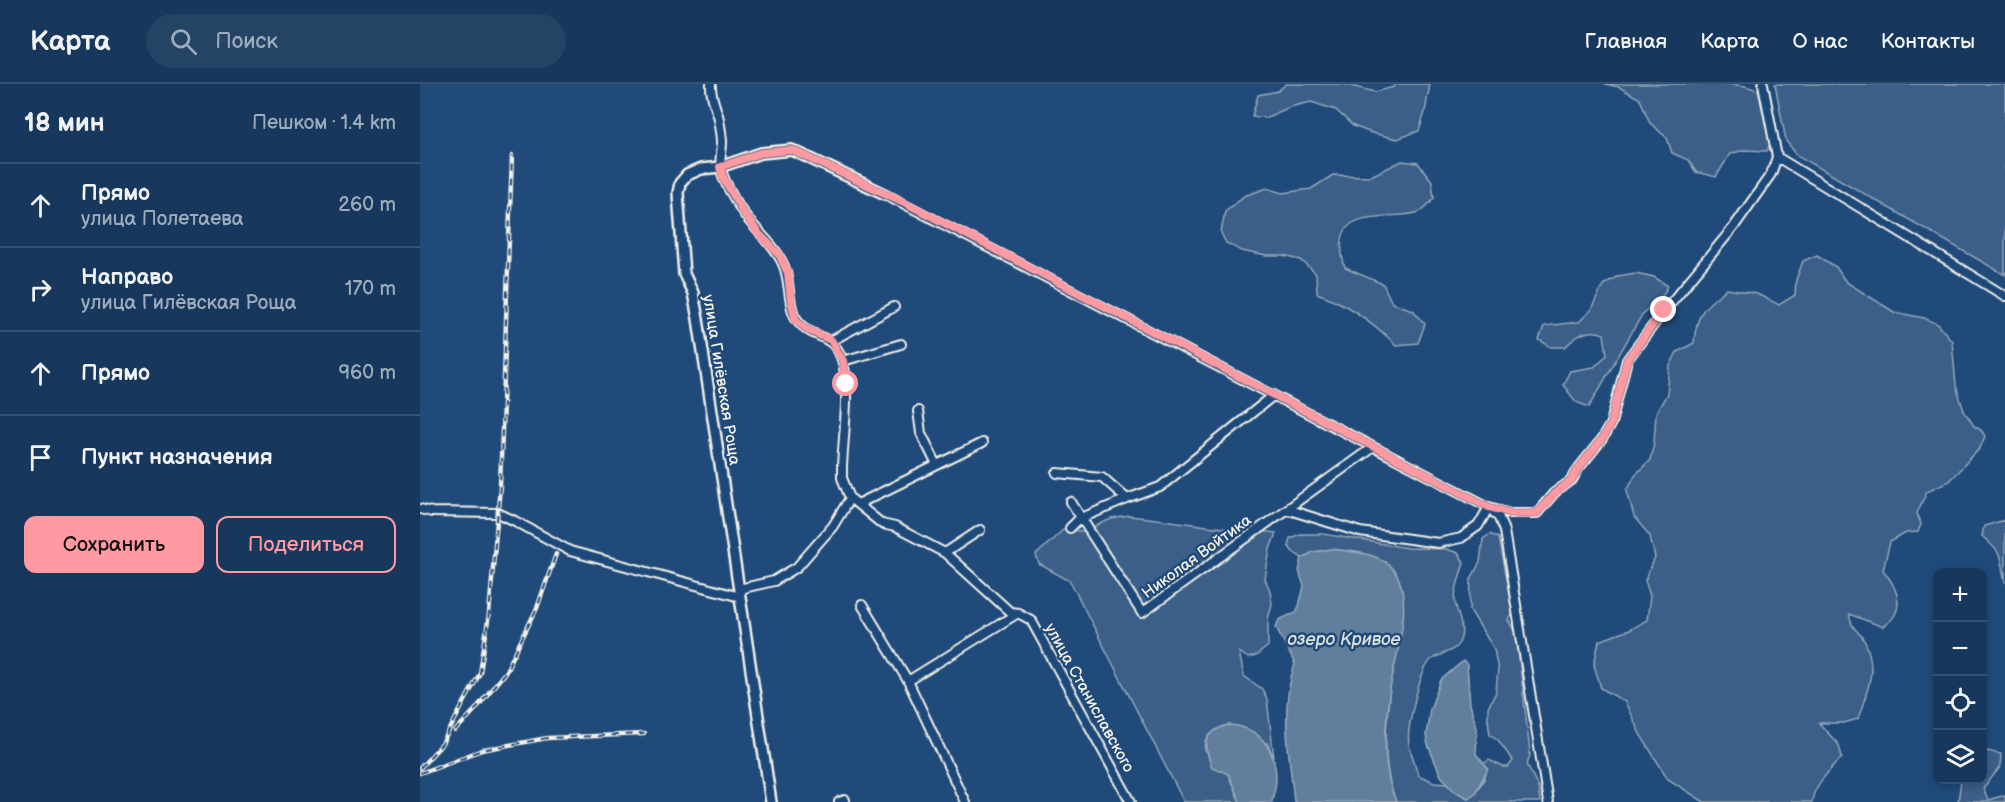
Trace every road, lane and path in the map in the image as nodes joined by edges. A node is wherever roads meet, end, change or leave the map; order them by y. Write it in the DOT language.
graph roads {
  1 [pos="711,84"];
  2 [pos="1763,84"];
  3 [pos="1777,157"];
  4 [pos="720,167"];
  5 [pos="885,194"];
  6 [pos="2005,296"];
  7 [pos="894,307"];
  8 [pos="831,340"];
  9 [pos="901,344"];
  10 [pos="843,361"];
  11 [pos="1274,395"];
  12 [pos="918,411"];
  13 [pos="982,443"];
  14 [pos="1373,447"];
  15 [pos="937,465"];
  16 [pos="1057,473"];
  17 [pos="850,498"];
  18 [pos="1127,499"];
  19 [pos="1071,502"];
  20 [pos="858,504"];
  21 [pos="1489,507"];
  22 [pos="420,509"];
  23 [pos="1286,509"];
  24 [pos="1081,518"];
  25 [pos="1070,528"];
  26 [pos="980,530"];
  27 [pos="945,552"];
  28 [pos="739,593"];
  29 [pos="862,605"];
  30 [pos="1018,613"];
  31 [pos="908,681"];
  32 [pos="771,802"];
  33 [pos="965,802"];
  34 [pos="1131,802"];
  35 [pos="1548,802"];
  1 -- 4 [label="street"];
  2 -- 3 [label="street"];
  3 -- 6 [label="street"];
  3 -- 21 [label="street"];
  4 -- 5 [label="street, улица Гилёвская Роща"];
  4 -- 8 [label="street"];
  4 -- 28 [label="street, улица Гилёвская Роща"];
  5 -- 11 [label="street"];
  7 -- 8 [label="street"];
  8 -- 10 [label="street"];
  9 -- 10 [label="street"];
  10 -- 17 [label="street"];
  11 -- 14 [label="street"];
  11 -- 18 [label="street"];
  12 -- 15 [label="street"];
  13 -- 15 [label="street"];
  14 -- 21 [label="street"];
  14 -- 23 [label="street"];
  15 -- 20 [label="street"];
  16 -- 18 [label="street"];
  17 -- 20 [label="street, улица Станиславского"];
  17 -- 28 [label="street"];
  18 -- 24 [label="street"];
  19 -- 24 [label="street, Николая Войтика"];
  20 -- 27 [label="street, улица Станиславского"];
  21 -- 23 [label="street"];
  21 -- 35 [label="street"];
  22 -- 28 [label="street"];
  23 -- 24 [label="street, Николая Войтика"];
  24 -- 25 [label="street"];
  26 -- 27 [label="street"];
  27 -- 30 [label="street, улица Станиславского"];
  28 -- 32 [label="street, улица Гилёвская Роща"];
  29 -- 31 [label="street"];
  30 -- 31 [label="street"];
  30 -- 34 [label="street, улица Станиславского"];
  31 -- 33 [label="street"];
}
